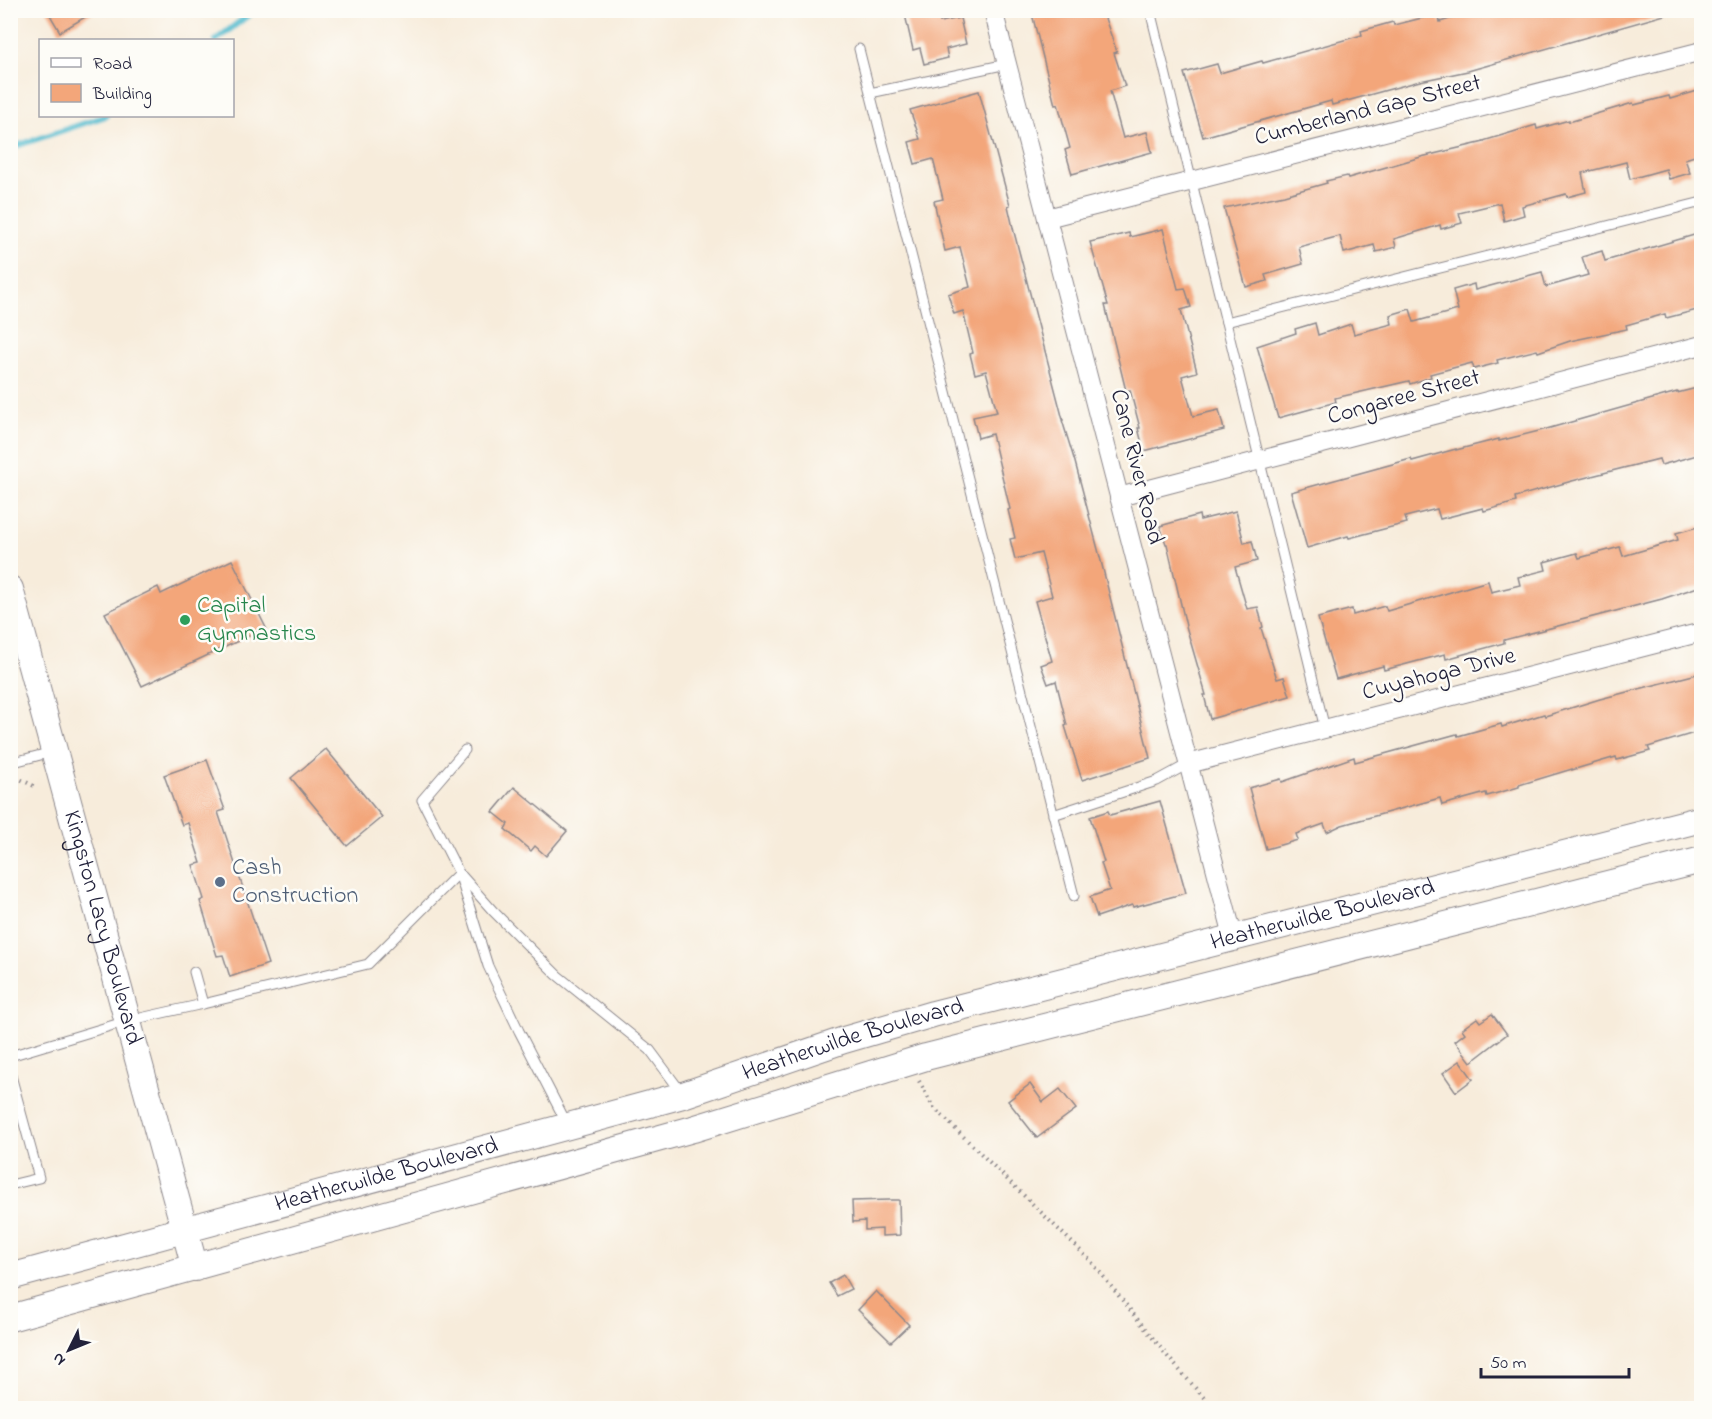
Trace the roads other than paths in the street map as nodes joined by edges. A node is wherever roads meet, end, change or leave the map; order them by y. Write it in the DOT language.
graph roads {
  1 [pos="993,10"];
  2 [pos="1150,10"];
  3 [pos="859,49"];
  4 [pos="1701,51"];
  5 [pos="1007,64"];
  6 [pos="870,93"];
  7 [pos="1191,180"];
  8 [pos="1701,202"];
  9 [pos="1047,218"];
  10 [pos="1226,322"];
  11 [pos="1701,345"];
  12 [pos="1260,460"];
  13 [pos="1119,497"];
  14 [pos="10,589"];
  15 [pos="1701,632"];
  16 [pos="1325,729"];
  17 [pos="465,750"];
  18 [pos="54,752"];
  19 [pos="10,763"];
  20 [pos="1188,764"];
  21 [pos="1053,814"];
  22 [pos="1701,819"];
  23 [pos="1701,860"];
  24 [pos="459,873"];
  25 [pos="1074,896"];
  26 [pos="1233,936"];
  27 [pos="194,972"];
  28 [pos="203,1004"];
  29 [pos="127,1020"];
  30 [pos="10,1056"];
  31 [pos="10,1072"];
  32 [pos="683,1095"];
  33 [pos="568,1126"];
  34 [pos="693,1129"];
  35 [pos="10,1185"];
  36 [pos="184,1232"];
  37 [pos="195,1268"];
  38 [pos="10,1277"];
  39 [pos="10,1318"];
  1 -- 5 [label="street, Cane River Road"];
  2 -- 7 [label="lane"];
  3 -- 6 [label="lane"];
  4 -- 7 [label="street, Cumberland Gap Street"];
  5 -- 6 [label="lane"];
  5 -- 9 [label="street, Cane River Road"];
  6 -- 21 [label="lane"];
  7 -- 9 [label="street, Cumberland Gap Street"];
  7 -- 10 [label="lane"];
  8 -- 10 [label="lane"];
  9 -- 13 [label="street, Cane River Road"];
  10 -- 12 [label="lane"];
  11 -- 12 [label="street, Congaree Street"];
  12 -- 13 [label="street, Congaree Street"];
  12 -- 16 [label="lane"];
  13 -- 20 [label="street, Cane River Road"];
  14 -- 18 [label="main road, Kingston Lacy Boulevard"];
  15 -- 16 [label="street, Cuyahoga Drive"];
  16 -- 20 [label="street, Cuyahoga Drive"];
  17 -- 24 [label="lane"];
  18 -- 19 [label="lane"];
  18 -- 29 [label="main road, Kingston Lacy Boulevard"];
  20 -- 21 [label="lane"];
  20 -- 26 [label="street, Cane River Road"];
  21 -- 25 [label="lane"];
  22 -- 26 [label="main road, Heatherwilde Boulevard"];
  23 -- 34 [label="main road, Heatherwilde Boulevard"];
  24 -- 28 [label="lane"];
  24 -- 32 [label="lane"];
  24 -- 33 [label="lane"];
  26 -- 32 [label="main road, Heatherwilde Boulevard"];
  27 -- 28 [label="lane"];
  28 -- 29 [label="lane"];
  29 -- 30 [label="lane"];
  29 -- 36 [label="main road, Kingston Lacy Boulevard"];
  31 -- 35 [label="lane"];
  32 -- 33 [label="main road, Heatherwilde Boulevard"];
  32 -- 34 [label="main road"];
  33 -- 36 [label="main road, Heatherwilde Boulevard"];
  34 -- 37 [label="main road, Heatherwilde Boulevard"];
  36 -- 37 [label="main road, Kingston Lacy Boulevard"];
  36 -- 38 [label="main road, Heatherwilde Boulevard"];
  37 -- 39 [label="main road, Heatherwilde Boulevard"];
}
